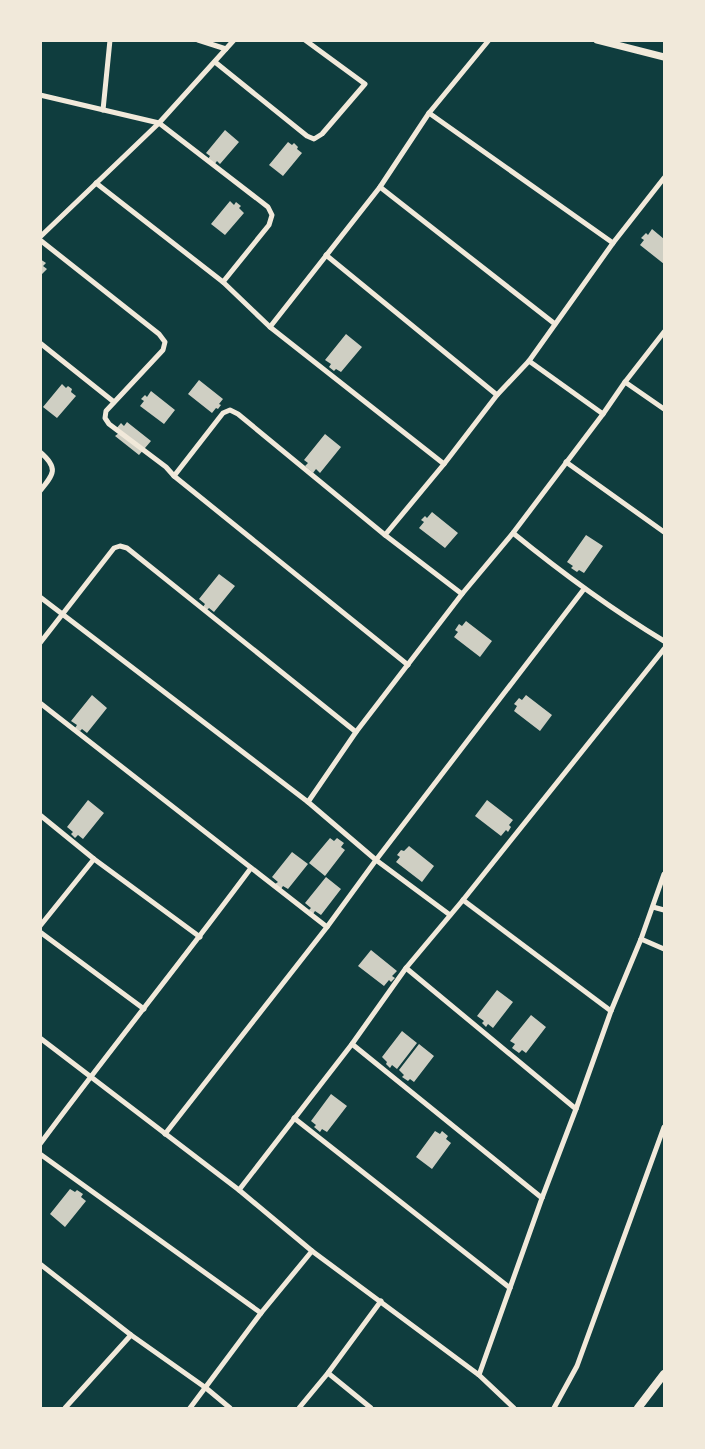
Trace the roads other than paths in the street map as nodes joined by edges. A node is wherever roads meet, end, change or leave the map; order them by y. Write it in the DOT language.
graph roads {
  1 [pos="110,40"];
  2 [pos="198,40"];
  3 [pos="234,40"];
  4 [pos="305,40"];
  5 [pos="489,40"];
  6 [pos="597,40"];
  7 [pos="226,49"];
  8 [pos="664,57"];
  9 [pos="215,62"];
  10 [pos="40,95"];
  11 [pos="103,110"];
  12 [pos="429,113"];
  13 [pos="159,123"];
  14 [pos="664,178"];
  15 [pos="96,183"];
  16 [pos="380,186"];
  17 [pos="40,239"];
  18 [pos="613,243"];
  19 [pos="326,255"];
  20 [pos="223,282"];
  21 [pos="555,324"];
  22 [pos="270,327"];
  23 [pos="664,332"];
  24 [pos="40,343"];
  25 [pos="529,361"];
  26 [pos="625,382"];
  27 [pos="497,395"];
  28 [pos="114,402"];
  29 [pos="664,409"];
  30 [pos="603,414"];
  31 [pos="40,452"];
  32 [pos="566,462"];
  33 [pos="444,464"];
  34 [pos="174,476"];
  35 [pos="40,490"];
  36 [pos="664,532"];
  37 [pos="513,533"];
  38 [pos="385,535"];
  39 [pos="584,589"];
  40 [pos="462,594"];
  41 [pos="40,597"];
  42 [pos="63,614"];
  43 [pos="664,641"];
  44 [pos="40,643"];
  45 [pos="664,649"];
  46 [pos="408,665"];
  47 [pos="40,703"];
  48 [pos="356,732"];
  49 [pos="308,802"];
  50 [pos="40,815"];
  51 [pos="94,859"];
  52 [pos="376,860"];
  53 [pos="251,868"];
  54 [pos="664,874"];
  55 [pos="464,900"];
  56 [pos="652,907"];
  57 [pos="664,910"];
  58 [pos="450,915"];
  59 [pos="40,926"];
  60 [pos="327,927"];
  61 [pos="40,932"];
  62 [pos="200,937"];
  63 [pos="641,939"];
  64 [pos="664,949"];
  65 [pos="406,968"];
  66 [pos="144,1009"];
  67 [pos="611,1011"];
  68 [pos="40,1038"];
  69 [pos="352,1044"];
  70 [pos="90,1076"];
  71 [pos="576,1110"];
  72 [pos="294,1118"];
  73 [pos="664,1127"];
  74 [pos="165,1134"];
  75 [pos="40,1143"];
  76 [pos="40,1154"];
  77 [pos="239,1190"];
  78 [pos="543,1198"];
  79 [pos="312,1251"];
  80 [pos="40,1264"];
  81 [pos="510,1288"];
  82 [pos="381,1301"];
  83 [pos="261,1313"];
  84 [pos="131,1335"];
  85 [pos="328,1373"];
  86 [pos="664,1374"];
  87 [pos="479,1375"];
  88 [pos="206,1388"];
  89 [pos="65,1408"];
  90 [pos="190,1408"];
  91 [pos="230,1408"];
  92 [pos="299,1408"];
  93 [pos="371,1408"];
  94 [pos="514,1408"];
  95 [pos="554,1408"];
  96 [pos="638,1408"];
  1 -- 11 [label="street"];
  2 -- 7 [label="street"];
  3 -- 7 [label="street"];
  4 -- 9 [label="street"];
  5 -- 12 [label="street"];
  6 -- 8 [label="street"];
  7 -- 9 [label="street"];
  9 -- 13 [label="street"];
  10 -- 11 [label="street"];
  11 -- 13 [label="street"];
  12 -- 16 [label="street"];
  12 -- 18 [label="street"];
  13 -- 15 [label="street"];
  13 -- 20 [label="street"];
  14 -- 18 [label="street"];
  15 -- 17 [label="street"];
  15 -- 20 [label="street"];
  16 -- 19 [label="street"];
  16 -- 21 [label="street"];
  17 -- 28 [label="street"];
  18 -- 21 [label="street"];
  19 -- 22 [label="street"];
  19 -- 27 [label="street"];
  20 -- 22 [label="street"];
  21 -- 25 [label="street"];
  22 -- 33 [label="street"];
  23 -- 26 [label="street"];
  24 -- 28 [label="street"];
  25 -- 27 [label="street"];
  25 -- 30 [label="street"];
  26 -- 29 [label="street"];
  26 -- 30 [label="street"];
  27 -- 33 [label="street"];
  28 -- 34 [label="street"];
  30 -- 32 [label="street"];
  31 -- 35 [label="street"];
  32 -- 36 [label="street"];
  32 -- 37 [label="street"];
  33 -- 38 [label="street"];
  34 -- 38 [label="street"];
  34 -- 46 [label="street"];
  37 -- 39 [label="street"];
  37 -- 40 [label="street"];
  38 -- 40 [label="street"];
  39 -- 43 [label="street"];
  39 -- 52 [label="street"];
  40 -- 46 [label="street"];
  41 -- 42 [label="street"];
  42 -- 44 [label="street"];
  42 -- 48 [label="street"];
  42 -- 49 [label="street"];
  45 -- 55 [label="street"];
  46 -- 48 [label="street"];
  47 -- 53 [label="street"];
  48 -- 49 [label="street"];
  49 -- 52 [label="street"];
  50 -- 51 [label="street"];
  51 -- 59 [label="street"];
  51 -- 62 [label="street"];
  52 -- 58 [label="street"];
  52 -- 60 [label="street"];
  53 -- 60 [label="street"];
  53 -- 62 [label="street"];
  54 -- 56 [label="street"];
  55 -- 58 [label="street"];
  55 -- 67 [label="street"];
  56 -- 57 [label="street"];
  56 -- 63 [label="street"];
  58 -- 65 [label="street"];
  60 -- 74 [label="street"];
  61 -- 66 [label="street"];
  62 -- 66 [label="street"];
  63 -- 64 [label="street"];
  63 -- 67 [label="street"];
  65 -- 69 [label="street"];
  65 -- 71 [label="street"];
  66 -- 70 [label="street"];
  67 -- 71 [label="street"];
  68 -- 70 [label="street"];
  69 -- 72 [label="street"];
  69 -- 78 [label="street"];
  70 -- 74 [label="street"];
  70 -- 75 [label="street"];
  71 -- 78 [label="street"];
  72 -- 77 [label="street"];
  72 -- 81 [label="street"];
  73 -- 95 [label="street"];
  74 -- 77 [label="street"];
  76 -- 83 [label="street"];
  77 -- 79 [label="street"];
  78 -- 81 [label="street"];
  79 -- 82 [label="street"];
  79 -- 83 [label="street"];
  80 -- 84 [label="street"];
  81 -- 87 [label="street"];
  82 -- 85 [label="street"];
  82 -- 87 [label="street"];
  83 -- 88 [label="street"];
  84 -- 88 [label="street"];
  84 -- 89 [label="street"];
  85 -- 92 [label="street"];
  85 -- 93 [label="street"];
  86 -- 96 [label="main road"];
  87 -- 94 [label="street"];
  88 -- 90 [label="street"];
  88 -- 91 [label="street"];
}
